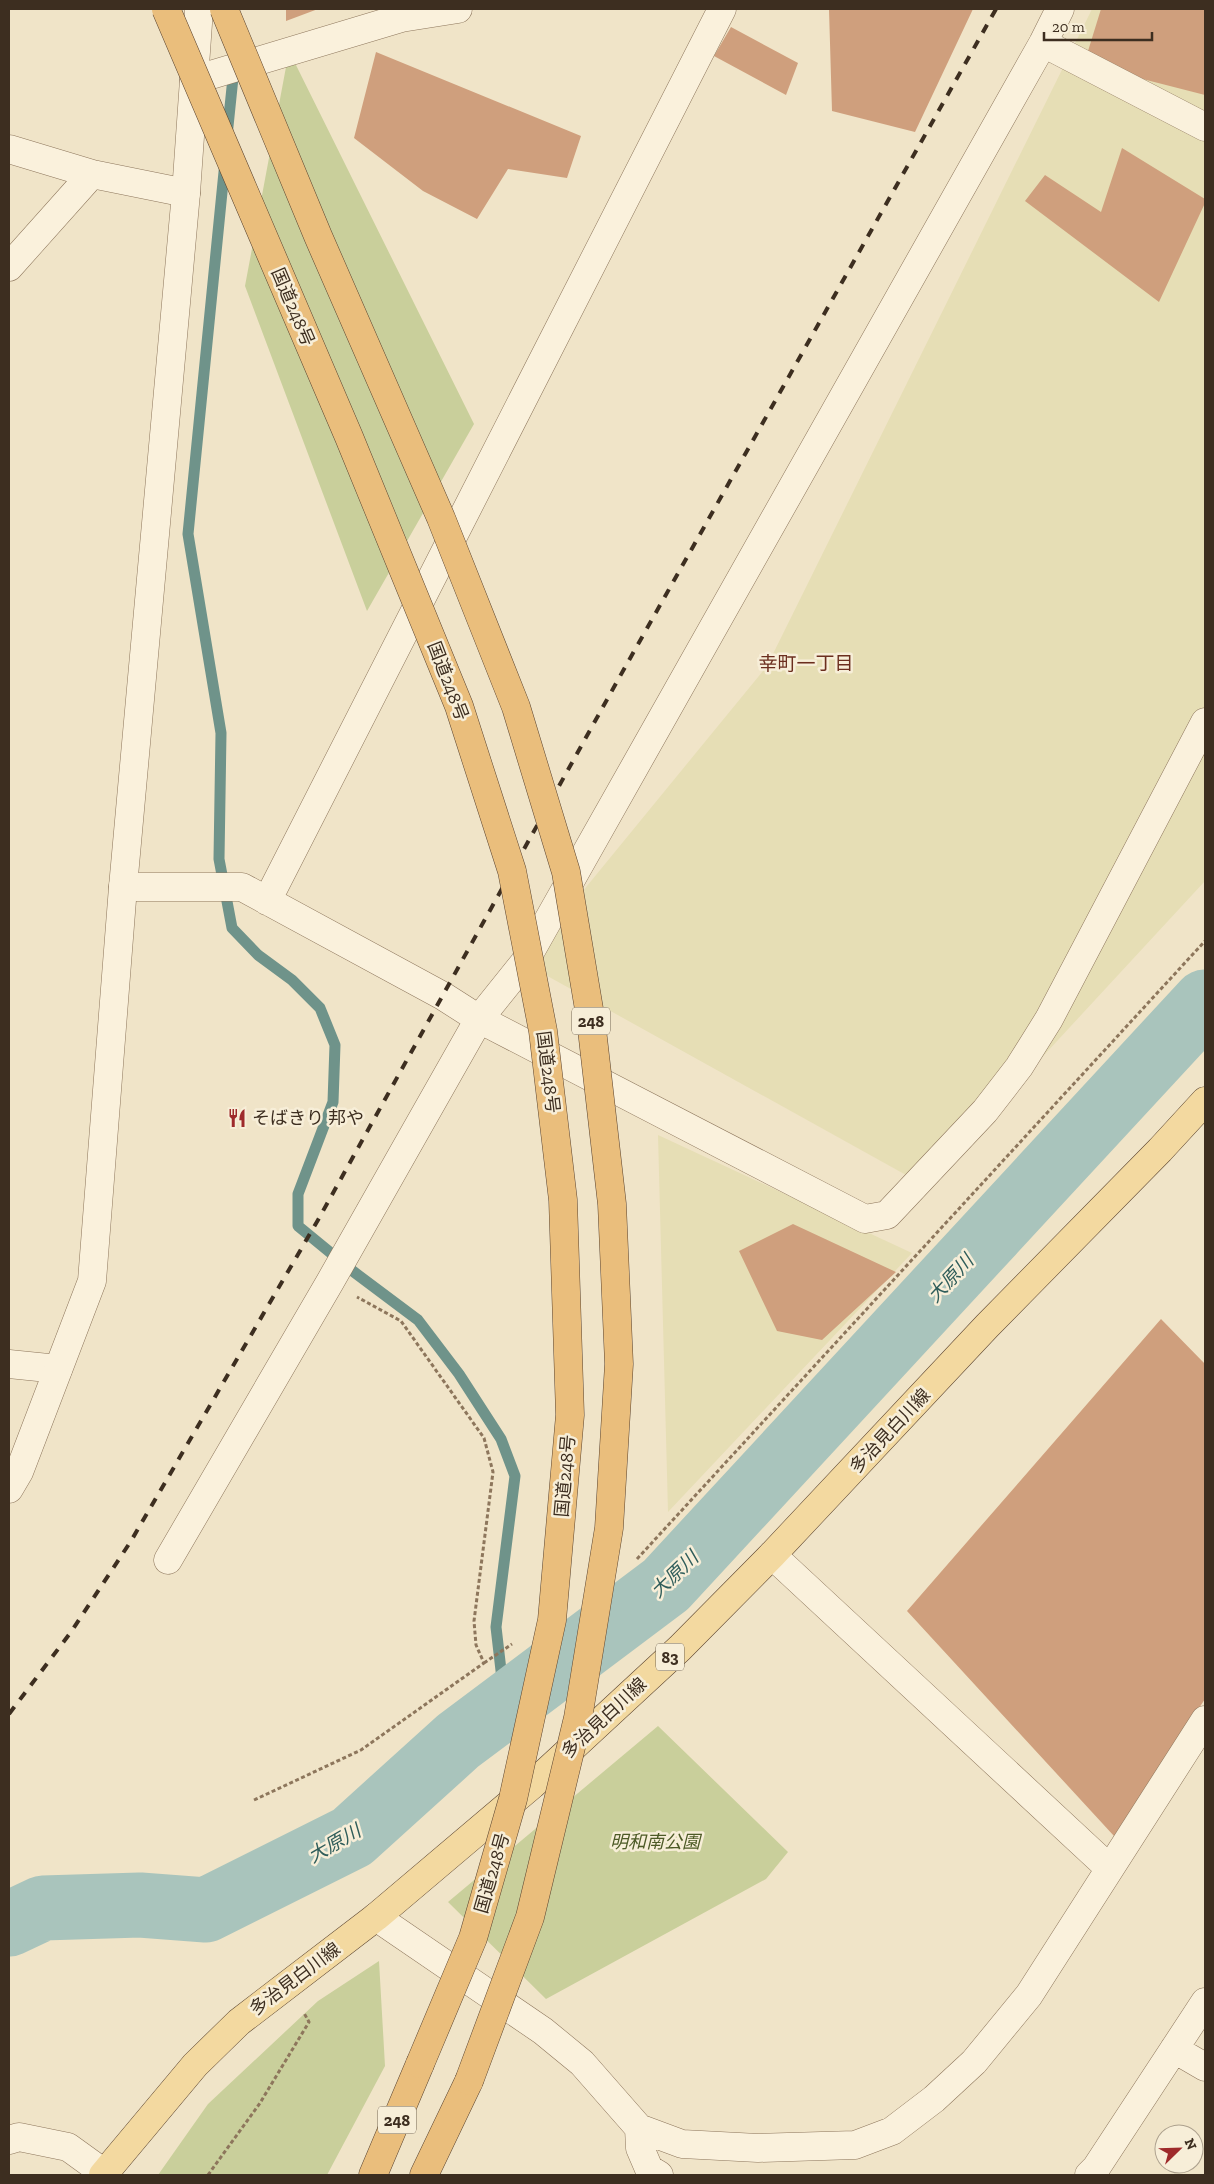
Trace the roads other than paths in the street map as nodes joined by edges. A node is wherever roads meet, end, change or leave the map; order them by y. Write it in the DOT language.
graph roads {
  1 [pos="166,9"];
  2 [pos="199,9"];
  3 [pos="224,9"];
  4 [pos="458,9"];
  5 [pos="722,9"];
  6 [pos="1060,9"];
  7 [pos="365,20"];
  8 [pos="1043,43"];
  9 [pos="194,80"];
  10 [pos="1205,127"];
  11 [pos="9,149"];
  12 [pos="92,174"];
  13 [pos="186,193"];
  14 [pos="9,267"];
  15 [pos="1205,722"];
  16 [pos="123,887"];
  17 [pos="267,901"];
  18 [pos="479,1019"];
  19 [pos="1205,1101"];
  20 [pos="9,1364"];
  21 [pos="58,1369"];
  22 [pos="9,1489"];
  23 [pos="772,1555"];
  24 [pos="168,1560"];
  25 [pos="1205,1720"];
  26 [pos="1109,1868"];
  27 [pos="376,1917"];
  28 [pos="1205,2002"];
  29 [pos="1174,2049"];
  30 [pos="1205,2067"];
  31 [pos="639,2128"];
  32 [pos="9,2140"];
  33 [pos="650,2173"];
  34 [pos="103,2174"];
  35 [pos="373,2175"];
  36 [pos="424,2175"];
  37 [pos="1089,2175"];
  1 -- 35 [label="highway, 国道248号 / 248, bridge"];
  2 -- 9 [label="street"];
  3 -- 36 [label="highway, 248, bridge"];
  4 -- 7 [label="street"];
  5 -- 17 [label="street"];
  6 -- 8 [label="street"];
  7 -- 9 [label="street"];
  8 -- 10 [label="street"];
  8 -- 18 [label="street"];
  9 -- 13 [label="street"];
  11 -- 12 [label="street"];
  12 -- 13 [label="street"];
  12 -- 14 [label="street"];
  13 -- 16 [label="street"];
  15 -- 18 [label="street"];
  16 -- 17 [label="street"];
  16 -- 21 [label="street"];
  17 -- 18 [label="street"];
  18 -- 24 [label="street"];
  19 -- 23 [label="main road, 多治見白川線 / 83"];
  20 -- 21 [label="street"];
  21 -- 22 [label="street"];
  23 -- 26 [label="street"];
  23 -- 27 [label="main road, 多治見白川線 / 83"];
  25 -- 26 [label="street"];
  26 -- 31 [label="street"];
  27 -- 31 [label="street"];
  27 -- 34 [label="main road, 多治見白川線 / 83"];
  28 -- 29 [label="street"];
  29 -- 30 [label="street"];
  29 -- 37 [label="street"];
  31 -- 33 [label="street"];
  32 -- 34 [label="street"];
}
